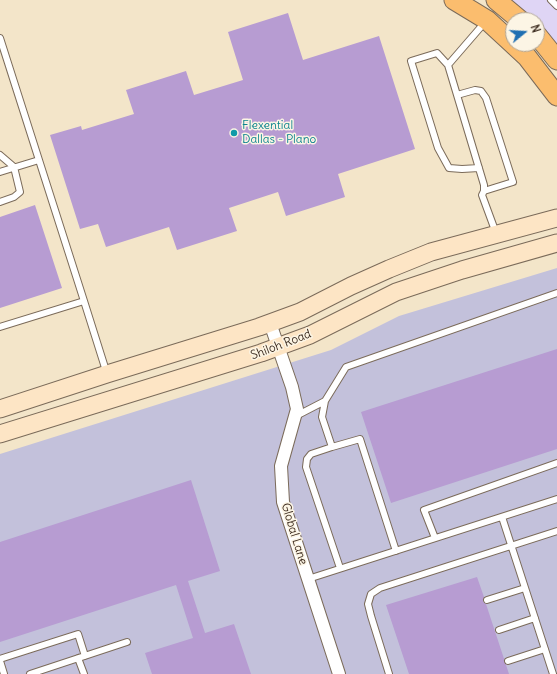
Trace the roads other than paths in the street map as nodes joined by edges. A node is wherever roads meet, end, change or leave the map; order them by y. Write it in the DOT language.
graph roads {
  1 [pos="454,0"];
  2 [pos="552,0"];
  3 [pos="500,1"];
  4 [pos="557,6"];
  5 [pos="512,12"];
  6 [pos="488,20"];
  7 [pos="505,36"];
  8 [pos="0,38"];
  9 [pos="545,45"];
  10 [pos="522,52"];
  11 [pos="557,60"];
  12 [pos="448,65"];
  13 [pos="457,95"];
  14 [pos="557,96"];
  15 [pos="0,155"];
  16 [pos="39,160"];
  17 [pos="14,167"];
  18 [pos="479,168"];
  19 [pos="0,172"];
  20 [pos="484,191"];
  21 [pos="0,202"];
  22 [pos="557,218"];
  23 [pos="496,235"];
  24 [pos="557,243"];
  25 [pos="557,293"];
  26 [pos="84,301"];
  27 [pos="270,323"];
  28 [pos="0,327"];
  29 [pos="279,347"];
  30 [pos="108,374"];
  31 [pos="115,399"];
  32 [pos="325,401"];
  33 [pos="0,409"];
  34 [pos="294,417"];
  35 [pos="0,434"];
  36 [pos="332,447"];
  37 [pos="557,463"];
  38 [pos="557,500"];
  39 [pos="502,517"];
  40 [pos="557,530"];
  41 [pos="435,538"];
  42 [pos="511,546"];
  43 [pos="396,551"];
  44 [pos="340,568"];
  45 [pos="308,579"];
  46 [pos="525,588"];
  47 [pos="487,600"];
  48 [pos="535,618"];
  49 [pos="500,630"];
  50 [pos="127,642"];
  51 [pos="545,649"];
  52 [pos="85,656"];
  53 [pos="78,658"];
  54 [pos="0,660"];
  55 [pos="508,661"];
  56 [pos="4,674"];
  57 [pos="30,674"];
  58 [pos="84,674"];
  59 [pos="339,674"];
  60 [pos="389,674"];
  61 [pos="554,674"];
  1 -- 6 [label="main road"];
  2 -- 4 [label="lane"];
  3 -- 5 [label="main road"];
  3 -- 6 [label="main road"];
  6 -- 7 [label="main road"];
  6 -- 12 [label="lane"];
  8 -- 16 [label="lane"];
  9 -- 11 [label="main road"];
  10 -- 14 [label="main road"];
  12 -- 13 [label="lane"];
  12 -- 18 [label="lane"];
  13 -- 18 [label="lane"];
  13 -- 20 [label="lane"];
  15 -- 17 [label="lane"];
  16 -- 17 [label="lane"];
  16 -- 26 [label="lane"];
  17 -- 19 [label="lane"];
  17 -- 21 [label="lane"];
  18 -- 20 [label="lane"];
  20 -- 23 [label="lane"];
  22 -- 23 [label="main road, Shiloh Road"];
  23 -- 27 [label="main road, Shiloh Road"];
  24 -- 29 [label="main road, Shiloh Road"];
  25 -- 32 [label="lane"];
  26 -- 28 [label="lane"];
  26 -- 30 [label="lane"];
  27 -- 29 [label="street, Global Lane"];
  27 -- 30 [label="main road, Shiloh Road"];
  29 -- 31 [label="main road, Shiloh Road"];
  29 -- 34 [label="street, Global Lane"];
  30 -- 31 [label="main road"];
  30 -- 33 [label="main road, Shiloh Road"];
  31 -- 35 [label="main road, Shiloh Road"];
  32 -- 34 [label="lane"];
  32 -- 36 [label="lane"];
  34 -- 45 [label="street, Global Lane"];
  36 -- 43 [label="lane"];
  36 -- 44 [label="lane"];
  37 -- 41 [label="lane"];
  38 -- 39 [label="lane"];
  39 -- 41 [label="lane"];
  39 -- 42 [label="lane"];
  40 -- 42 [label="lane"];
  41 -- 43 [label="lane"];
  42 -- 46 [label="lane"];
  42 -- 60 [label="lane"];
  43 -- 44 [label="lane"];
  44 -- 45 [label="lane"];
  45 -- 59 [label="street, Global Lane"];
  46 -- 47 [label="lane"];
  46 -- 48 [label="lane"];
  48 -- 49 [label="lane"];
  48 -- 51 [label="lane"];
  50 -- 52 [label="lane"];
  51 -- 55 [label="lane"];
  51 -- 61 [label="lane"];
  52 -- 53 [label="lane"];
  52 -- 54 [label="lane"];
  53 -- 57 [label="lane"];
  53 -- 58 [label="lane"];
  54 -- 56 [label="lane"];
}
